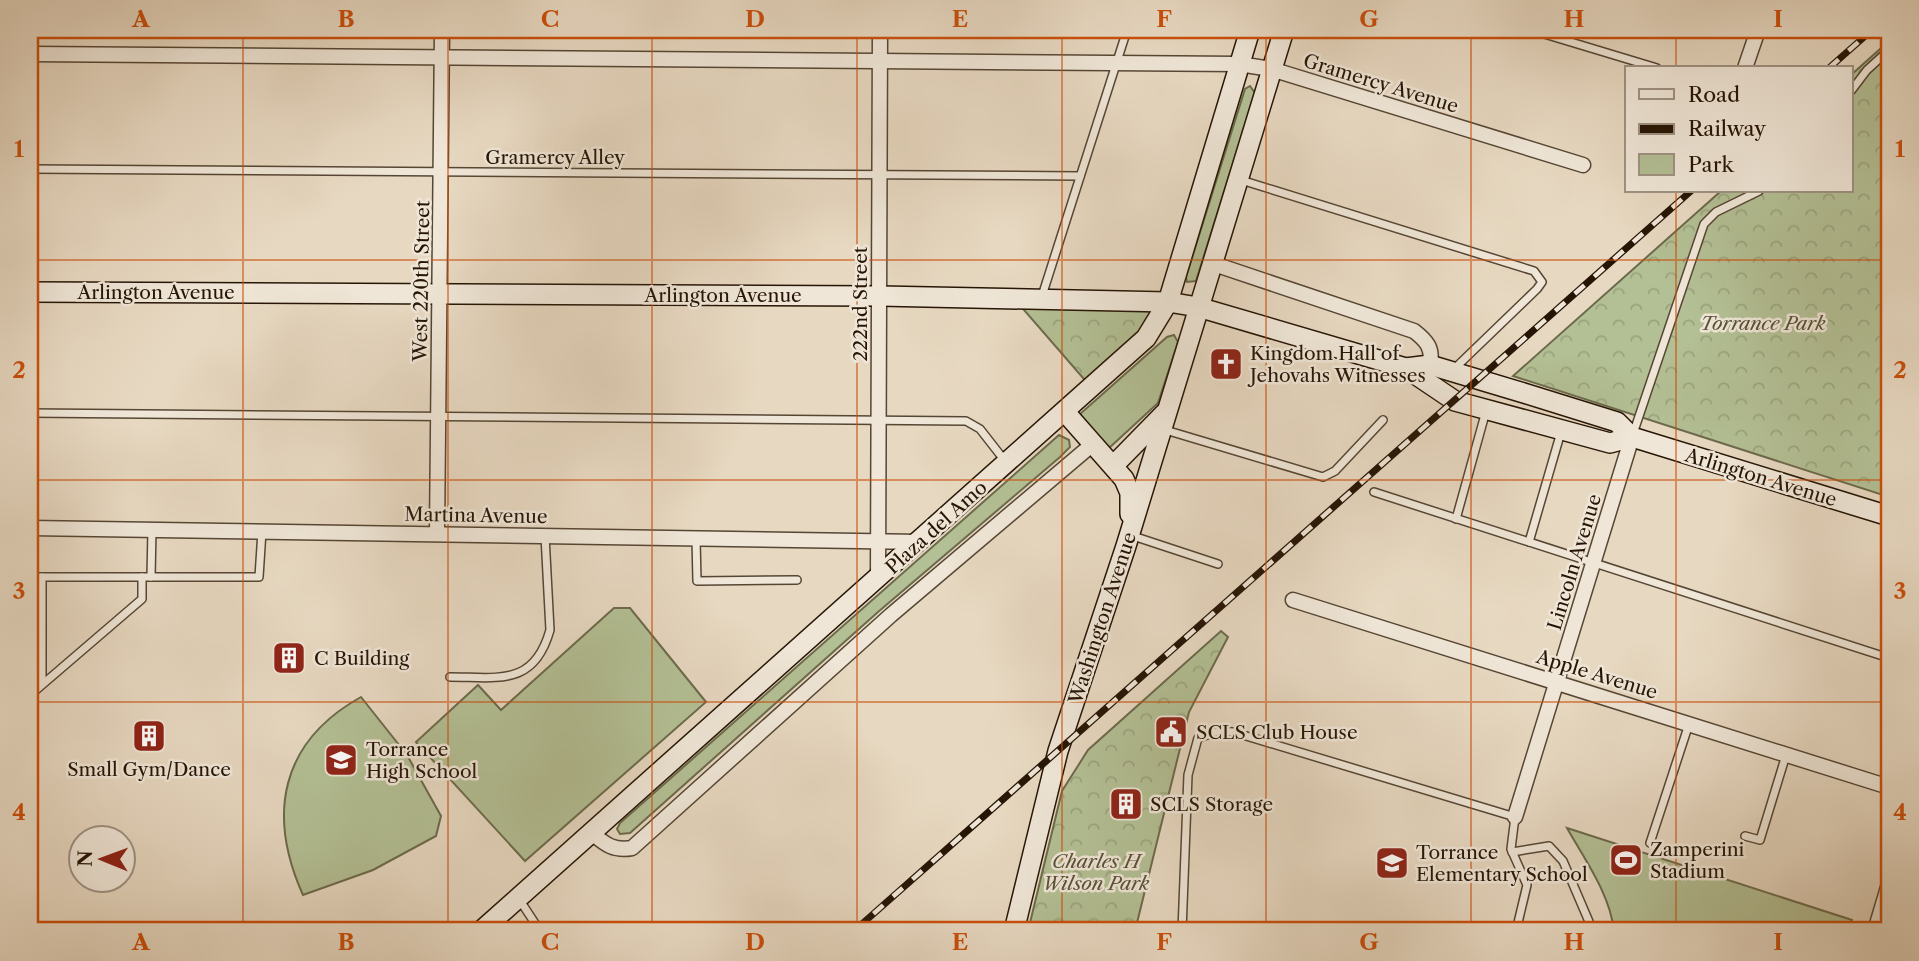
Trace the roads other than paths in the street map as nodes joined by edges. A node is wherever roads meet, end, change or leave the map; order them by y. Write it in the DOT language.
graph roads {
  1 [pos="442,30"];
  2 [pos="880,30"];
  3 [pos="1127,30"];
  4 [pos="1250,30"];
  5 [pos="1284,30"];
  6 [pos="1531,30"];
  7 [pos="1758,30"];
  8 [pos="1889,50"];
  9 [pos="30,54"];
  10 [pos="442,57"];
  11 [pos="880,61"];
  12 [pos="1117,61"];
  13 [pos="1239,64"];
  14 [pos="1650,66"];
  15 [pos="1746,66"];
  16 [pos="1271,69"];
  17 [pos="1853,88"];
  18 [pos="1583,165"];
  19 [pos="30,169"];
  20 [pos="441,172"];
  21 [pos="880,174"];
  22 [pos="1080,176"];
  23 [pos="1237,179"];
  24 [pos="1757,192"];
  25 [pos="1211,263"];
  26 [pos="30,292"];
  27 [pos="441,294"];
  28 [pos="880,296"];
  29 [pos="1041,299"];
  30 [pos="1168,302"];
  31 [pos="1198,307"];
  32 [pos="1430,365"];
  33 [pos="1406,368"];
  34 [pos="1450,372"];
  35 [pos="1487,410"];
  36 [pos="1065,412"];
  37 [pos="30,413"];
  38 [pos="438,418"];
  39 [pos="878,419"];
  40 [pos="1164,420"];
  41 [pos="1383,420"];
  42 [pos="1562,428"];
  43 [pos="1632,437"];
  44 [pos="1094,443"];
  45 [pos="1007,464"];
  46 [pos="1114,465"];
  47 [pos="1374,492"];
  48 [pos="1889,516"];
  49 [pos="1457,519"];
  50 [pos="30,528"];
  51 [pos="152,530"];
  52 [pos="262,531"];
  53 [pos="437,533"];
  54 [pos="545,535"];
  55 [pos="695,538"];
  56 [pos="921,541"];
  57 [pos="1127,541"];
  58 [pos="878,542"];
  59 [pos="1529,542"];
  60 [pos="1594,563"];
  61 [pos="1218,564"];
  62 [pos="30,577"];
  63 [pos="42,577"];
  64 [pos="142,577"];
  65 [pos="152,577"];
  66 [pos="877,579"];
  67 [pos="797,580"];
  68 [pos="1293,600"];
  69 [pos="1889,658"];
  70 [pos="450,677"];
  71 [pos="1558,681"];
  72 [pos="42,684"];
  73 [pos="30,691"];
  74 [pos="1689,723"];
  75 [pos="1786,754"];
  76 [pos="1889,787"];
  77 [pos="1515,817"];
  78 [pos="593,834"];
  79 [pos="1745,836"];
  80 [pos="1650,843"];
  81 [pos="1512,852"];
  82 [pos="1889,884"];
  83 [pos="518,898"];
  84 [pos="481,931"];
  85 [pos="540,931"];
  86 [pos="1014,931"];
  87 [pos="1182,931"];
  88 [pos="1516,931"];
  89 [pos="1593,931"];
  90 [pos="1875,931"];
  1 -- 10 [label="street, West 220th Street"];
  2 -- 11 [label="street, 222nd Street"];
  3 -- 12 [label="lane"];
  4 -- 13 [label="main road, Plaza del Amo"];
  5 -- 16 [label="main road"];
  6 -- 14 [label="lane"];
  7 -- 15 [label="street"];
  8 -- 17 [label="lane"];
  9 -- 10 [label="street, Gramercy Avenue"];
  10 -- 11 [label="street, Gramercy Avenue"];
  10 -- 20 [label="street, West 220th Street"];
  11 -- 12 [label="street, Gramercy Avenue"];
  11 -- 21 [label="street, 222nd Street"];
  12 -- 13 [label="street, Gramercy Avenue"];
  12 -- 22 [label="lane"];
  13 -- 16 [label="street, Gramercy Avenue"];
  13 -- 30 [label="main road, Plaza del Amo"];
  16 -- 18 [label="street, Gramercy Avenue"];
  16 -- 23 [label="main road"];
  19 -- 20 [label="lane, Gramercy Alley"];
  20 -- 21 [label="lane, Gramercy Alley"];
  20 -- 27 [label="street, West 220th Street"];
  21 -- 22 [label="lane, Gramercy Alley"];
  21 -- 28 [label="street, 222nd Street"];
  22 -- 29 [label="lane"];
  23 -- 25 [label="main road"];
  23 -- 34 [label="lane"];
  24 -- 43 [label="lane"];
  25 -- 31 [label="main road"];
  25 -- 32 [label="street"];
  26 -- 27 [label="main road, Arlington Avenue"];
  27 -- 28 [label="main road, Arlington Avenue"];
  27 -- 38 [label="street, West 220th Street"];
  28 -- 29 [label="main road, Arlington Avenue"];
  28 -- 39 [label="street, 222nd Street"];
  29 -- 30 [label="main road, Arlington Avenue"];
  30 -- 31 [label="main road, Arlington Avenue"];
  30 -- 36 [label="main road, Plaza del Amo"];
  31 -- 33 [label="main road, Arlington Avenue"];
  31 -- 40 [label="main road, Washington Avenue"];
  32 -- 33 [label="main road, Arlington Avenue"];
  32 -- 34 [label="main road, Arlington Avenue"];
  33 -- 35 [label="main road, Arlington Avenue"];
  34 -- 43 [label="main road, Arlington Avenue"];
  35 -- 42 [label="main road, Arlington Avenue"];
  35 -- 49 [label="lane"];
  36 -- 44 [label="main road"];
  36 -- 45 [label="main road, Plaza del Amo"];
  37 -- 38 [label="lane"];
  38 -- 39 [label="lane"];
  38 -- 53 [label="street, West 220th Street"];
  39 -- 45 [label="lane"];
  39 -- 58 [label="street, 222nd Street"];
  40 -- 41 [label="lane"];
  40 -- 46 [label="main road"];
  40 -- 57 [label="main road, Washington Avenue"];
  42 -- 43 [label="main road, Arlington Avenue"];
  42 -- 59 [label="lane"];
  43 -- 48 [label="main road, Arlington Avenue"];
  43 -- 60 [label="street, Lincoln Avenue"];
  44 -- 46 [label="main road"];
  44 -- 78 [label="street"];
  45 -- 56 [label="main road, Plaza del Amo"];
  46 -- 57 [label="main road"];
  47 -- 49 [label="lane"];
  49 -- 59 [label="lane"];
  50 -- 51 [label="street, Martina Avenue"];
  51 -- 52 [label="street, Martina Avenue"];
  51 -- 65 [label="lane"];
  52 -- 53 [label="street, Martina Avenue"];
  52 -- 65 [label="lane"];
  53 -- 54 [label="street, Martina Avenue"];
  54 -- 55 [label="street, Martina Avenue"];
  54 -- 70 [label="lane"];
  55 -- 58 [label="street, Martina Avenue"];
  55 -- 67 [label="lane"];
  56 -- 58 [label="street, Martina Avenue"];
  56 -- 66 [label="main road, Plaza del Amo"];
  57 -- 61 [label="lane"];
  57 -- 86 [label="main road, Washington Avenue"];
  58 -- 66 [label="street, 222nd Street"];
  59 -- 60 [label="lane"];
  60 -- 69 [label="lane"];
  60 -- 71 [label="street, Lincoln Avenue"];
  62 -- 63 [label="lane"];
  63 -- 64 [label="lane"];
  63 -- 72 [label="lane"];
  64 -- 65 [label="lane"];
  64 -- 72 [label="lane"];
  66 -- 78 [label="main road, Plaza del Amo"];
  68 -- 71 [label="street, Apple Avenue"];
  71 -- 74 [label="street, Apple Avenue"];
  71 -- 77 [label="street, Lincoln Avenue"];
  72 -- 73 [label="lane"];
  74 -- 75 [label="street, Apple Avenue"];
  74 -- 80 [label="lane"];
  75 -- 76 [label="street, Apple Avenue"];
  75 -- 79 [label="lane"];
  77 -- 81 [label="lane"];
  77 -- 87 [label="lane"];
  78 -- 83 [label="main road, Plaza del Amo"];
  81 -- 88 [label="lane"];
  81 -- 89 [label="lane"];
  82 -- 90 [label="street"];
  83 -- 84 [label="main road, Plaza del Amo"];
  83 -- 85 [label="lane"];
}
